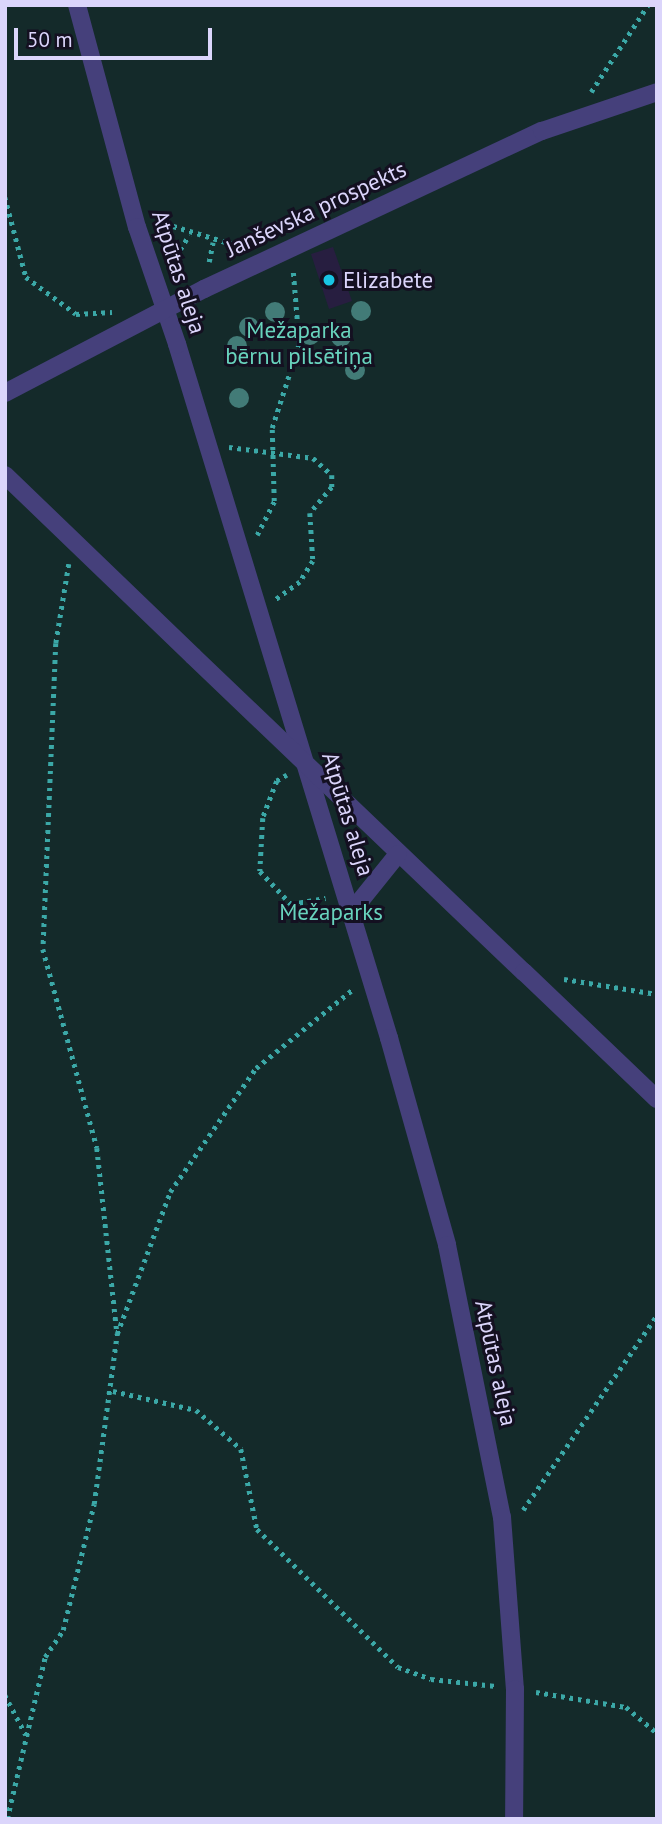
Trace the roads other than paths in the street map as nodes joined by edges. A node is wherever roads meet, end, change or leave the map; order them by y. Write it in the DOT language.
graph roads {
  1 [pos="77,5"];
  2 [pos="657,93"];
  3 [pos="166,309"];
  4 [pos="5,393"];
  5 [pos="5,475"];
  6 [pos="308,767"];
  7 [pos="398,854"];
  8 [pos="352,911"];
  9 [pos="657,1099"];
  10 [pos="514,1819"];
  1 -- 3 [label="street, Atpūtas aleja"];
  2 -- 3 [label="street, Janševska prospekts"];
  3 -- 4 [label="street, Janševska prospekts"];
  3 -- 6 [label="street, Atpūtas aleja"];
  5 -- 6 [label="street"];
  6 -- 7 [label="street"];
  6 -- 8 [label="street, Atpūtas aleja"];
  7 -- 8 [label="street"];
  7 -- 9 [label="street"];
  8 -- 10 [label="street, Atpūtas aleja"];
}
